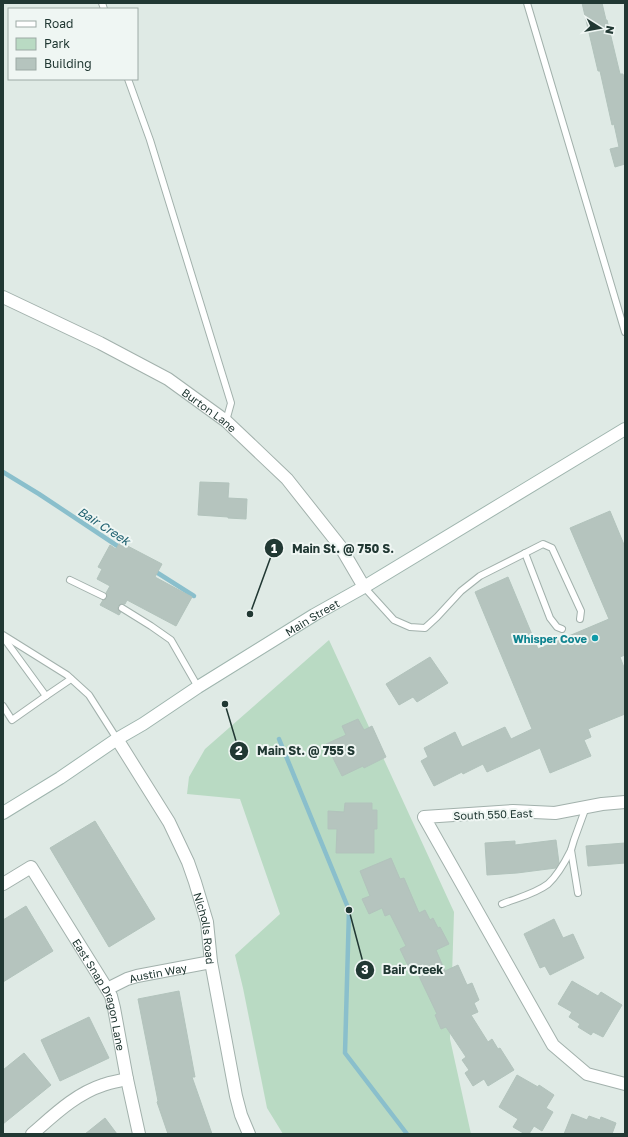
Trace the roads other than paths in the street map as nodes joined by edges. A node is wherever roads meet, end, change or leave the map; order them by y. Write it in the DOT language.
graph roads {
  1 [pos="527,3"];
  2 [pos="128,80"];
  3 [pos="3,297"];
  4 [pos="625,332"];
  5 [pos="226,421"];
  6 [pos="625,429"];
  7 [pos="524,553"];
  8 [pos="70,580"];
  9 [pos="364,587"];
  10 [pos="103,596"];
  11 [pos="122,608"];
  12 [pos="580,619"];
  13 [pos="562,629"];
  14 [pos="3,636"];
  15 [pos="71,679"];
  16 [pos="198,687"];
  17 [pos="46,696"];
  18 [pos="3,706"];
  19 [pos="116,739"];
  20 [pos="625,802"];
  21 [pos="586,807"];
  22 [pos="3,813"];
  23 [pos="572,850"];
  24 [pos="3,884"];
  25 [pos="578,893"];
  26 [pos="502,904"];
  27 [pos="212,962"];
  28 [pos="107,989"];
  29 [pos="127,1079"];
  30 [pos="625,1084"];
  31 [pos="32,1134"];
  32 [pos="139,1134"];
  33 [pos="249,1134"];
  1 -- 4 [label="lane"];
  2 -- 5 [label="lane"];
  3 -- 5 [label="street, Burton Lane"];
  5 -- 9 [label="street, Burton Lane"];
  6 -- 9 [label="street, Main Street"];
  7 -- 9 [label="lane"];
  7 -- 12 [label="lane"];
  7 -- 13 [label="lane"];
  8 -- 10 [label="lane"];
  9 -- 16 [label="street, Main Street"];
  11 -- 16 [label="lane"];
  14 -- 15 [label="lane"];
  14 -- 17 [label="lane"];
  15 -- 17 [label="lane"];
  15 -- 19 [label="lane"];
  16 -- 19 [label="street, Main Street"];
  17 -- 18 [label="lane"];
  19 -- 22 [label="street, Main Street"];
  19 -- 27 [label="street, Nicholls Road"];
  20 -- 21 [label="street, South 550 East"];
  21 -- 23 [label="lane"];
  21 -- 30 [label="street, South 550 East"];
  23 -- 25 [label="lane"];
  23 -- 26 [label="lane"];
  24 -- 28 [label="street, East Snap Dragon Lane"];
  27 -- 28 [label="street, Austin Way"];
  27 -- 33 [label="street, Nicholls Road"];
  28 -- 29 [label="street, East Snap Dragon Lane"];
  29 -- 31 [label="street"];
  29 -- 32 [label="street, East Snap Dragon Lane"];
}
